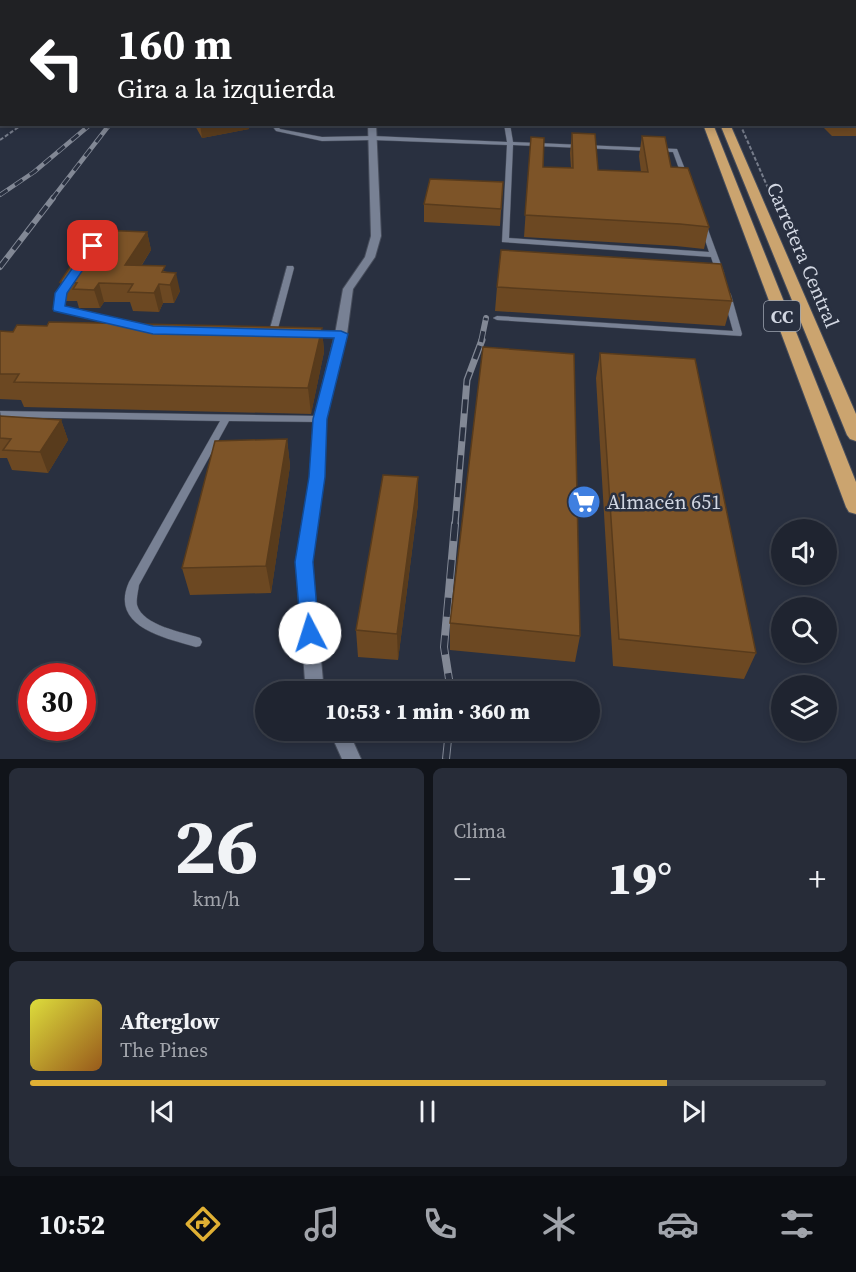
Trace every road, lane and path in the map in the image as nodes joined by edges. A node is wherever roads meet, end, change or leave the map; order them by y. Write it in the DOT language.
graph roads {
  1 [pos="20,126"];
  2 [pos="275,126"];
  3 [pos="507,126"];
  4 [pos="709,126"];
  5 [pos="726,126"];
  6 [pos="372,131"];
  7 [pos="0,140"];
  8 [pos="510,142"];
  9 [pos="687,181"];
  10 [pos="699,213"];
  11 [pos="714,255"];
  12 [pos="290,268"];
  13 [pos="74,274"];
  14 [pos="721,277"];
  15 [pos="725,289"];
  16 [pos="497,318"];
  17 [pos="143,328"];
  18 [pos="262,332"];
  19 [pos="273,332"];
  20 [pos="285,333"];
  21 [pos="296,333"];
  22 [pos="341,334"];
  23 [pos="1,414"];
  24 [pos="226,418"];
  25 [pos="320,419"];
  26 [pos="856,435"];
  27 [pos="856,507"];
  28 [pos="196,642"];
  29 [pos="314,681"];
  30 [pos="343,741"];
  31 [pos="352,759"];
  1 -- 7 [label="path"];
  2 -- 6 [label="lane"];
  3 -- 8 [label="lane"];
  4 -- 27 [label="highway, Carretera Central / CC"];
  5 -- 26 [label="highway, Carretera Central / CC"];
  6 -- 8 [label="lane"];
  6 -- 22 [label="street"];
  8 -- 9 [label="lane"];
  8 -- 11 [label="lane"];
  10 -- 11 [label="lane"];
  11 -- 14 [label="lane"];
  12 -- 19 [label="lane"];
  13 -- 17 [label="lane"];
  15 -- 16 [label="lane"];
  18 -- 19 [label="lane"];
  19 -- 20 [label="lane"];
  21 -- 22 [label="lane"];
  22 -- 25 [label="street"];
  23 -- 24 [label="lane"];
  24 -- 25 [label="lane"];
  24 -- 28 [label="lane"];
  25 -- 29 [label="street"];
  30 -- 31 [label="street"];
}
